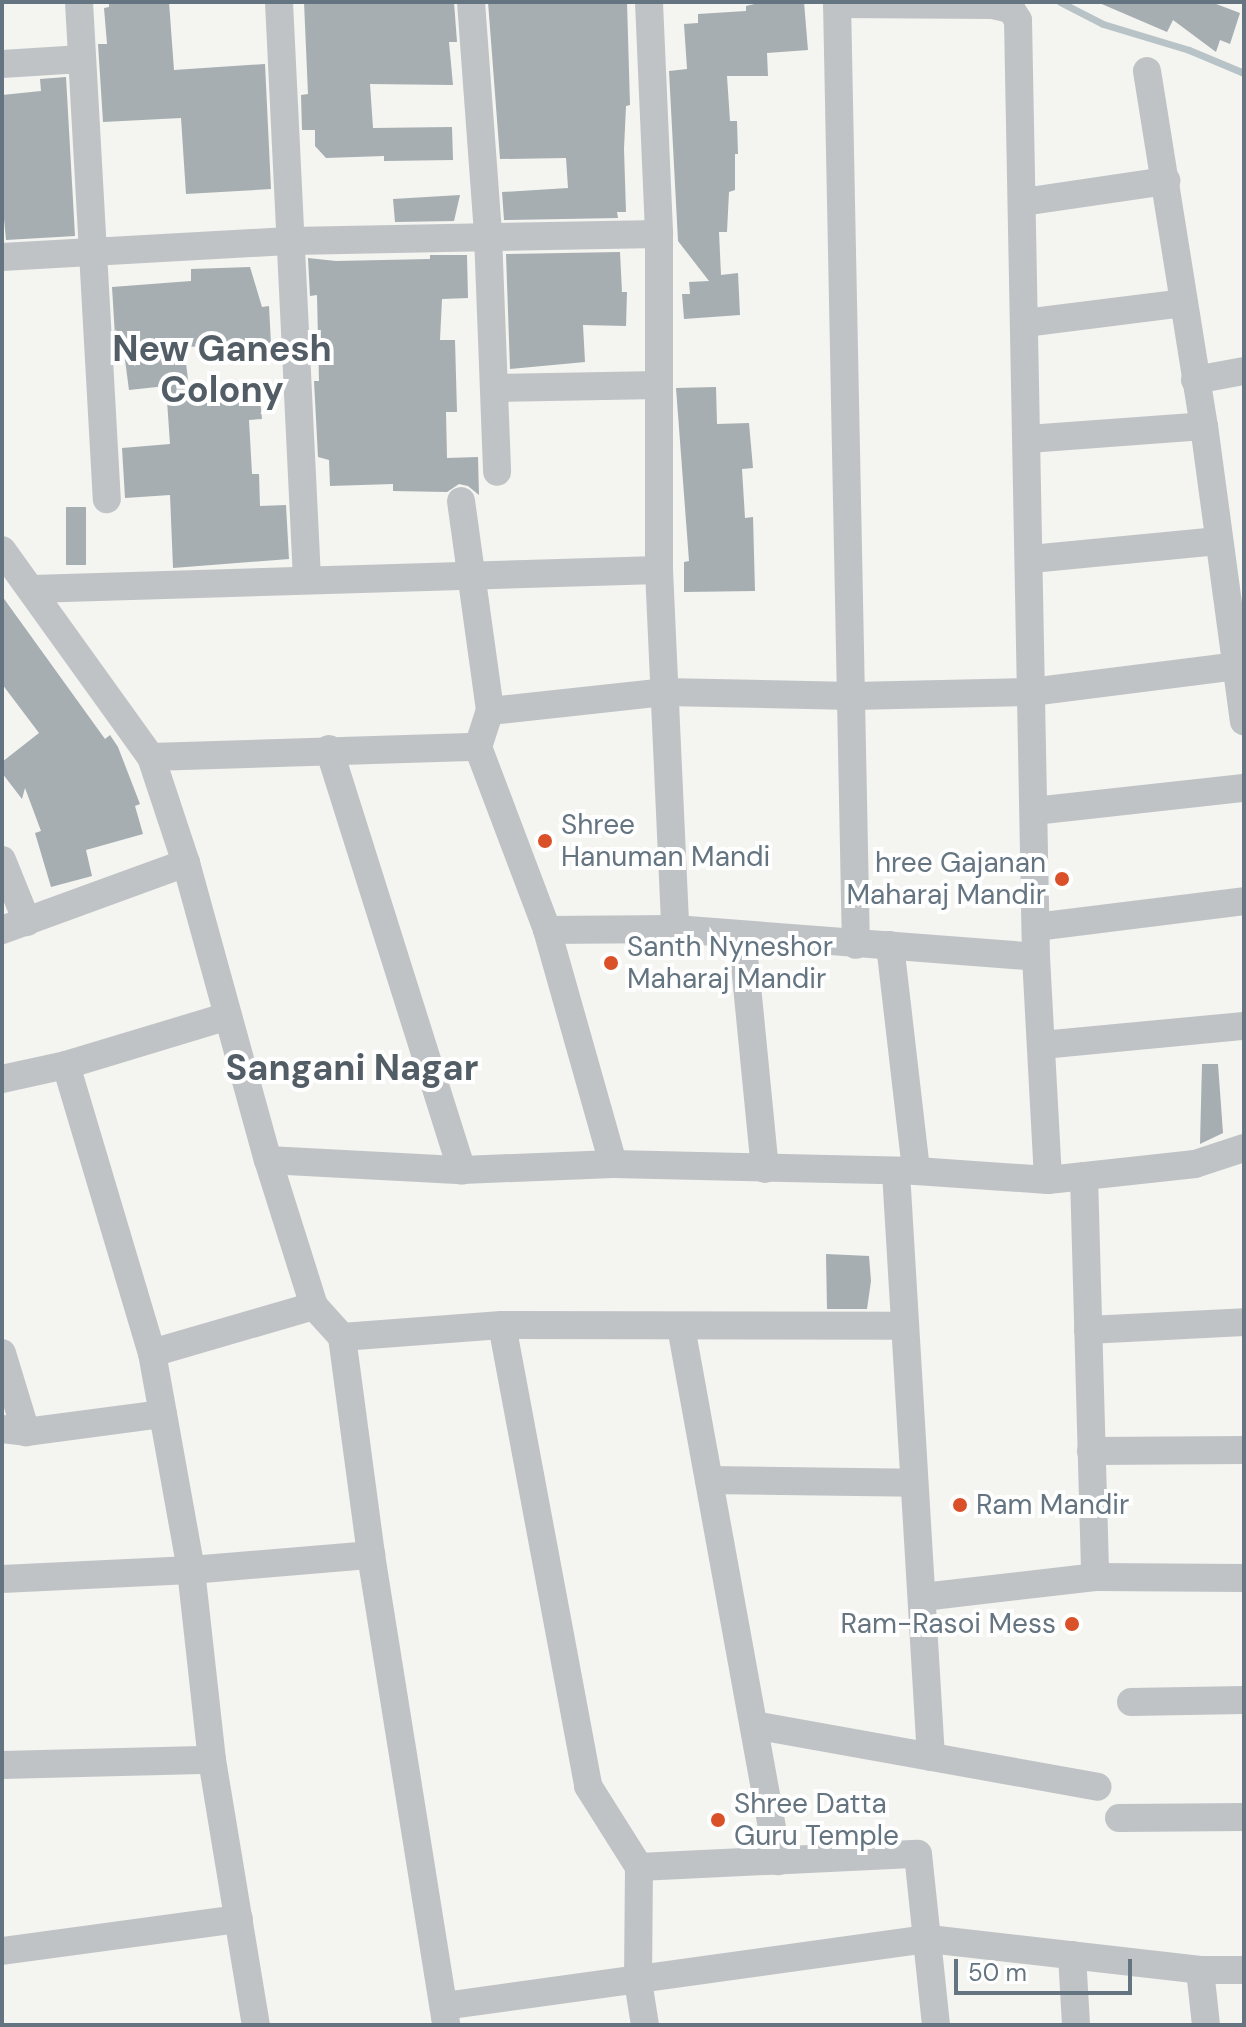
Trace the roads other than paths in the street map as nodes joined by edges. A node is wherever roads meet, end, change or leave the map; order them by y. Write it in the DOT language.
graph roads {
  1 [pos="79,2"];
  2 [pos="279,2"];
  3 [pos="471,2"];
  4 [pos="649,2"];
  5 [pos="837,3"];
  6 [pos="82,59"];
  7 [pos="2,64"];
  8 [pos="1147,71"];
  9 [pos="1166,181"];
  10 [pos="1023,202"];
  11 [pos="659,234"];
  12 [pos="488,235"];
  13 [pos="292,241"];
  14 [pos="96,253"];
  15 [pos="2,257"];
  16 [pos="1183,303"];
  17 [pos="1025,323"];
  18 [pos="1244,371"];
  19 [pos="1195,380"];
  20 [pos="659,385"];
  21 [pos="494,388"];
  22 [pos="1204,426"];
  23 [pos="1028,439"];
  24 [pos="497,472"];
  25 [pos="107,499"];
  26 [pos="461,501"];
  27 [pos="1218,541"];
  28 [pos="2,550"];
  29 [pos="1031,559"];
  30 [pos="659,570"];
  31 [pos="470,574"];
  32 [pos="307,579"];
  33 [pos="32,589"];
  34 [pos="1240,665"];
  35 [pos="664,692"];
  36 [pos="1031,692"];
  37 [pos="853,696"];
  38 [pos="490,711"];
  39 [pos="1244,721"];
  40 [pos="478,747"];
  41 [pos="329,749"];
  42 [pos="151,757"];
  43 [pos="1244,788"];
  44 [pos="1034,811"];
  45 [pos="2,860"];
  46 [pos="186,863"];
  47 [pos="1244,901"];
  48 [pos="14,926"];
  49 [pos="1036,927"];
  50 [pos="675,929"];
  51 [pos="547,930"];
  52 [pos="742,935"];
  53 [pos="856,945"];
  54 [pos="890,945"];
  55 [pos="1036,957"];
  56 [pos="228,1016"];
  57 [pos="1244,1026"];
  58 [pos="1042,1045"];
  59 [pos="66,1065"];
  60 [pos="2,1079"];
  61 [pos="1244,1148"];
  62 [pos="268,1160"];
  63 [pos="613,1164"];
  64 [pos="765,1169"];
  65 [pos="462,1170"];
  66 [pos="906,1172"];
  67 [pos="1084,1176"];
  68 [pos="1048,1180"];
  69 [pos="314,1306"];
  70 [pos="1244,1322"];
  71 [pos="502,1325"];
  72 [pos="902,1326"];
  73 [pos="681,1327"];
  74 [pos="1088,1330"];
  75 [pos="342,1337"];
  76 [pos="2,1353"];
  77 [pos="152,1353"];
  78 [pos="163,1414"];
  79 [pos="14,1431"];
  80 [pos="1244,1450"];
  81 [pos="1091,1451"];
  82 [pos="709,1480"];
  83 [pos="914,1483"];
  84 [pos="371,1555"];
  85 [pos="191,1570"];
  86 [pos="1095,1577"];
  87 [pos="1244,1578"];
  88 [pos="2,1579"];
  89 [pos="923,1597"];
  90 [pos="1244,1700"];
  91 [pos="1131,1702"];
  92 [pos="754,1725"];
  93 [pos="931,1757"];
  94 [pos="212,1760"];
  95 [pos="2,1765"];
  96 [pos="1097,1787"];
  97 [pos="1244,1817"];
  98 [pos="1119,1818"];
  99 [pos="778,1861"];
  100 [pos="639,1867"];
  101 [pos="239,1919"];
  102 [pos="929,1939"];
  103 [pos="2,1951"];
  104 [pos="1072,1955"];
  105 [pos="1200,1970"];
  106 [pos="1244,1970"];
  107 [pos="638,1981"];
  108 [pos="445,2016"];
  109 [pos="256,2025"];
  110 [pos="645,2025"];
  111 [pos="936,2025"];
  112 [pos="1076,2025"];
  113 [pos="1206,2025"];
  1 -- 6 [label="street"];
  2 -- 13 [label="street"];
  3 -- 12 [label="street"];
  4 -- 11 [label="street"];
  5 -- 10 [label="street"];
  5 -- 37 [label="street"];
  6 -- 7 [label="street"];
  6 -- 14 [label="street"];
  8 -- 9 [label="street"];
  9 -- 10 [label="street"];
  9 -- 16 [label="street"];
  10 -- 17 [label="street"];
  11 -- 12 [label="street"];
  11 -- 20 [label="street"];
  12 -- 13 [label="street"];
  12 -- 21 [label="street"];
  13 -- 14 [label="street"];
  13 -- 32 [label="street"];
  14 -- 15 [label="street"];
  14 -- 25 [label="street"];
  16 -- 17 [label="street"];
  16 -- 19 [label="street"];
  17 -- 23 [label="street"];
  18 -- 19 [label="street"];
  19 -- 22 [label="street"];
  20 -- 21 [label="street"];
  20 -- 30 [label="street"];
  21 -- 24 [label="street"];
  22 -- 23 [label="street"];
  22 -- 27 [label="street"];
  23 -- 29 [label="street"];
  26 -- 31 [label="street"];
  27 -- 29 [label="street"];
  27 -- 34 [label="street"];
  28 -- 33 [label="street"];
  29 -- 36 [label="street"];
  30 -- 31 [label="street"];
  30 -- 35 [label="street"];
  31 -- 32 [label="street"];
  31 -- 38 [label="street"];
  32 -- 33 [label="street"];
  33 -- 42 [label="street"];
  34 -- 36 [label="street"];
  34 -- 39 [label="street"];
  35 -- 37 [label="street"];
  35 -- 38 [label="street"];
  35 -- 50 [label="street"];
  36 -- 37 [label="street"];
  36 -- 44 [label="street"];
  37 -- 53 [label="street"];
  38 -- 40 [label="street"];
  40 -- 41 [label="street"];
  40 -- 51 [label="street"];
  41 -- 42 [label="street"];
  41 -- 65 [label="street"];
  42 -- 46 [label="street"];
  43 -- 44 [label="street"];
  44 -- 49 [label="street"];
  45 -- 48 [label="street"];
  46 -- 48 [label="street"];
  46 -- 56 [label="street"];
  47 -- 49 [label="street"];
  49 -- 55 [label="street"];
  50 -- 51 [label="street"];
  50 -- 52 [label="street"];
  51 -- 63 [label="street"];
  52 -- 53 [label="street"];
  52 -- 64 [label="street"];
  53 -- 54 [label="street"];
  54 -- 55 [label="street"];
  54 -- 66 [label="street"];
  55 -- 58 [label="street"];
  56 -- 59 [label="street"];
  56 -- 62 [label="street"];
  57 -- 58 [label="street"];
  58 -- 68 [label="street"];
  59 -- 60 [label="street"];
  59 -- 77 [label="street"];
  61 -- 67 [label="street"];
  62 -- 65 [label="street"];
  62 -- 69 [label="street"];
  63 -- 64 [label="street"];
  63 -- 65 [label="street"];
  64 -- 66 [label="street"];
  66 -- 68 [label="street"];
  66 -- 72 [label="street"];
  67 -- 68 [label="street"];
  67 -- 74 [label="street"];
  69 -- 75 [label="street"];
  69 -- 77 [label="street"];
  70 -- 74 [label="street"];
  71 -- 73 [label="street"];
  71 -- 75 [label="street"];
  71 -- 100 [label="street"];
  72 -- 73 [label="street"];
  72 -- 83 [label="street"];
  73 -- 82 [label="street"];
  74 -- 81 [label="street"];
  75 -- 84 [label="street"];
  76 -- 79 [label="street"];
  77 -- 78 [label="street"];
  78 -- 79 [label="street"];
  78 -- 85 [label="street"];
  80 -- 81 [label="street"];
  81 -- 86 [label="street"];
  82 -- 83 [label="street"];
  82 -- 92 [label="street"];
  83 -- 89 [label="street"];
  84 -- 85 [label="street"];
  84 -- 108 [label="street"];
  85 -- 88 [label="street"];
  85 -- 94 [label="street"];
  86 -- 87 [label="street"];
  86 -- 89 [label="street"];
  89 -- 93 [label="street"];
  90 -- 91 [label="street"];
  92 -- 93 [label="street"];
  92 -- 99 [label="street"];
  93 -- 96 [label="street"];
  94 -- 95 [label="street"];
  94 -- 101 [label="street"];
  97 -- 98 [label="street"];
  99 -- 100 [label="street"];
  99 -- 102 [label="street"];
  100 -- 107 [label="street"];
  101 -- 103 [label="street"];
  101 -- 109 [label="street"];
  102 -- 104 [label="street"];
  102 -- 107 [label="street"];
  102 -- 111 [label="street"];
  104 -- 105 [label="street"];
  104 -- 112 [label="street"];
  105 -- 106 [label="street"];
  105 -- 113 [label="street"];
  107 -- 108 [label="street"];
  107 -- 110 [label="street"];
}
